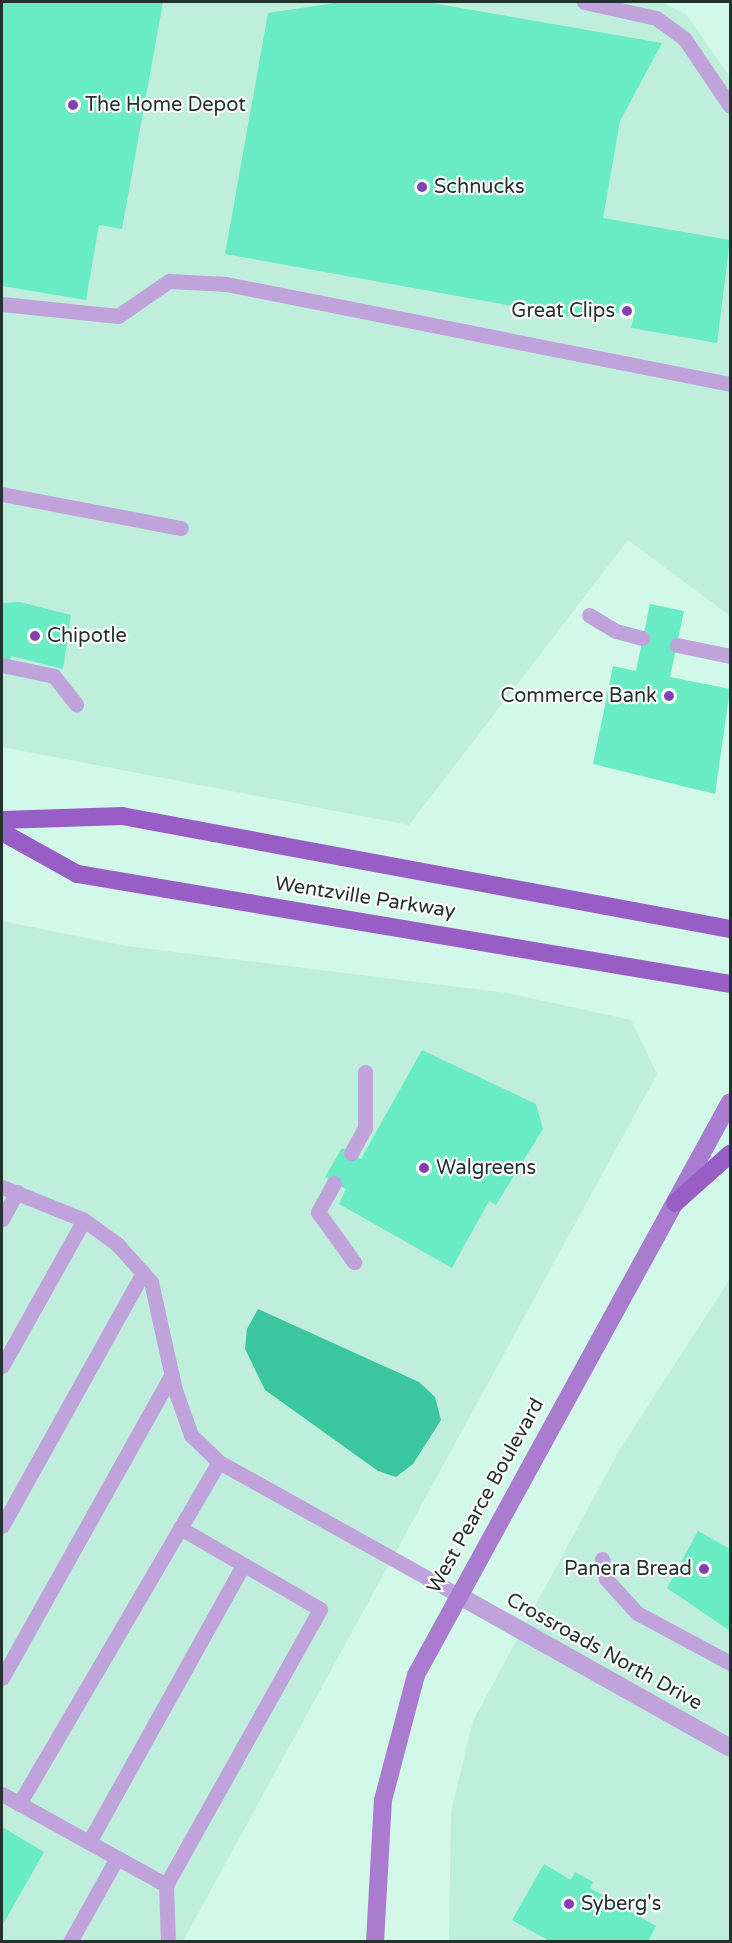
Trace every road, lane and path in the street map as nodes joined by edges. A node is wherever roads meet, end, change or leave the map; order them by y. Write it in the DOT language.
graph roads {
  1 [pos="584,2"];
  2 [pos="730,106"];
  3 [pos="2,304"];
  4 [pos="730,384"];
  5 [pos="2,494"];
  6 [pos="182,528"];
  7 [pos="590,615"];
  8 [pos="642,638"];
  9 [pos="677,645"];
  10 [pos="730,656"];
  11 [pos="2,665"];
  12 [pos="76,704"];
  13 [pos="2,820"];
  14 [pos="2,832"];
  15 [pos="730,929"];
  16 [pos="730,984"];
  17 [pos="364,1072"];
  18 [pos="730,1102"];
  19 [pos="351,1153"];
  20 [pos="730,1154"];
  21 [pos="334,1183"];
  22 [pos="2,1187"];
  23 [pos="17,1192"];
  24 [pos="675,1203"];
  25 [pos="2,1219"];
  26 [pos="84,1220"];
  27 [pos="354,1262"];
  28 [pos="143,1273"];
  29 [pos="2,1366"];
  30 [pos="172,1374"];
  31 [pos="219,1462"];
  32 [pos="2,1526"];
  33 [pos="180,1528"];
  34 [pos="602,1559"];
  35 [pos="243,1564"];
  36 [pos="456,1594"];
  37 [pos="730,1663"];
  38 [pos="2,1678"];
  39 [pos="730,1748"];
  40 [pos="2,1794"];
  41 [pos="19,1804"];
  42 [pos="89,1842"];
  43 [pos="117,1858"];
  44 [pos="166,1885"];
  45 [pos="70,1941"];
  46 [pos="168,1941"];
  47 [pos="375,1941"];
  1 -- 2 [label="lane"];
  3 -- 4 [label="lane"];
  5 -- 6 [label="lane"];
  7 -- 8 [label="lane"];
  9 -- 10 [label="lane"];
  11 -- 12 [label="lane"];
  13 -- 15 [label="main road, Wentzville Parkway"];
  14 -- 16 [label="main road, Wentzville Parkway"];
  17 -- 19 [label="lane"];
  18 -- 24 [label="street, West Pearce Boulevard"];
  20 -- 24 [label="main road"];
  21 -- 27 [label="lane"];
  22 -- 23 [label="lane"];
  23 -- 25 [label="lane"];
  23 -- 26 [label="lane"];
  24 -- 36 [label="street, West Pearce Boulevard"];
  26 -- 28 [label="lane"];
  26 -- 29 [label="lane"];
  28 -- 30 [label="lane"];
  28 -- 32 [label="lane"];
  30 -- 31 [label="lane"];
  30 -- 38 [label="lane"];
  31 -- 33 [label="lane"];
  31 -- 36 [label="lane"];
  33 -- 35 [label="lane"];
  33 -- 41 [label="lane"];
  34 -- 37 [label="lane"];
  35 -- 42 [label="lane"];
  35 -- 44 [label="lane"];
  36 -- 39 [label="street, Crossroads North Drive"];
  36 -- 47 [label="street, West Pearce Boulevard"];
  40 -- 41 [label="lane"];
  41 -- 42 [label="lane"];
  42 -- 43 [label="lane"];
  43 -- 44 [label="lane"];
  43 -- 45 [label="lane"];
  44 -- 46 [label="lane"];
}
